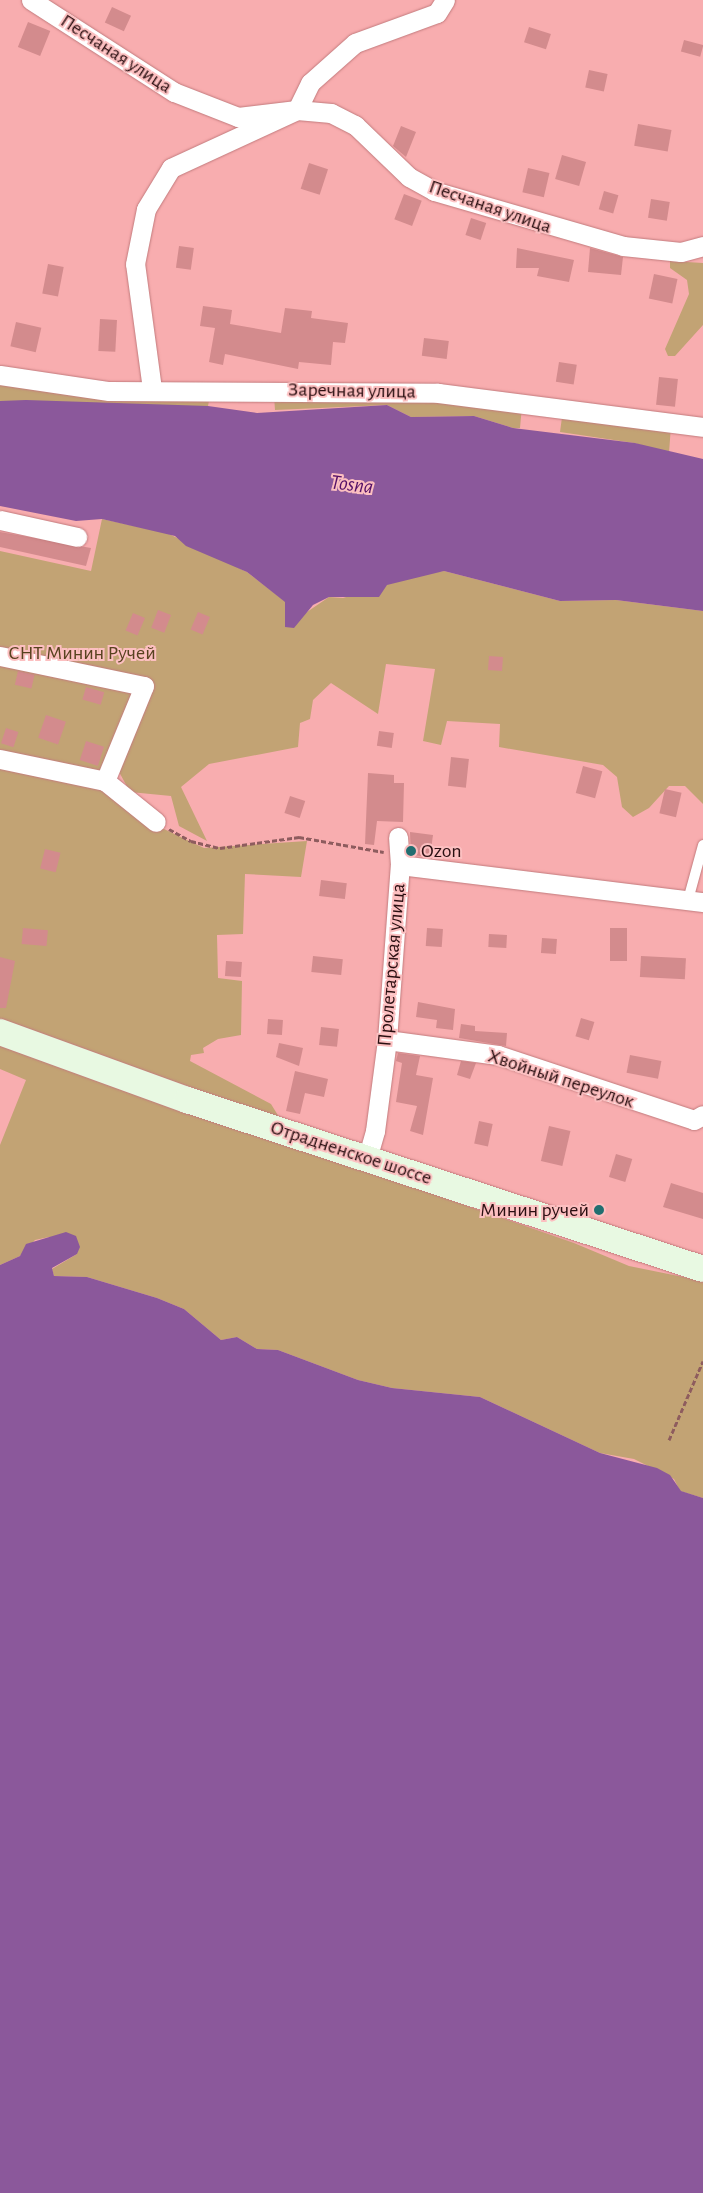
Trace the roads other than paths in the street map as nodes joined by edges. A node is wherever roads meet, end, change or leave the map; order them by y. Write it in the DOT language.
graph roads {
  1 [pos="32,0"];
  2 [pos="445,0"];
  3 [pos="297,110"];
  4 [pos="703,246"];
  5 [pos="0,375"];
  6 [pos="152,389"];
  7 [pos="703,427"];
  8 [pos="0,520"];
  9 [pos="77,538"];
  10 [pos="0,656"];
  11 [pos="0,759"];
  12 [pos="105,781"];
  13 [pos="156,822"];
  14 [pos="703,845"];
  15 [pos="695,901"];
  16 [pos="0,1032"];
  17 [pos="387,1040"];
  18 [pos="703,1115"];
  19 [pos="367,1159"];
  20 [pos="703,1269"];
  1 -- 3 [label="street, Песчаная улица"];
  2 -- 3 [label="street"];
  3 -- 4 [label="street, Песчаная улица"];
  3 -- 6 [label="street"];
  5 -- 6 [label="street, Заречная улица"];
  6 -- 7 [label="street, Заречная улица"];
  8 -- 9 [label="street"];
  10 -- 12 [label="street"];
  11 -- 12 [label="street"];
  12 -- 13 [label="street"];
  14 -- 15 [label="lane"];
  15 -- 17 [label="street, Пролетарская улица"];
  16 -- 19 [label="main road, Отрадненское шоссе"];
  17 -- 18 [label="street, Хвойный переулок"];
  17 -- 19 [label="street, Пролетарская улица"];
  19 -- 20 [label="main road, Отрадненское шоссе"];
}
